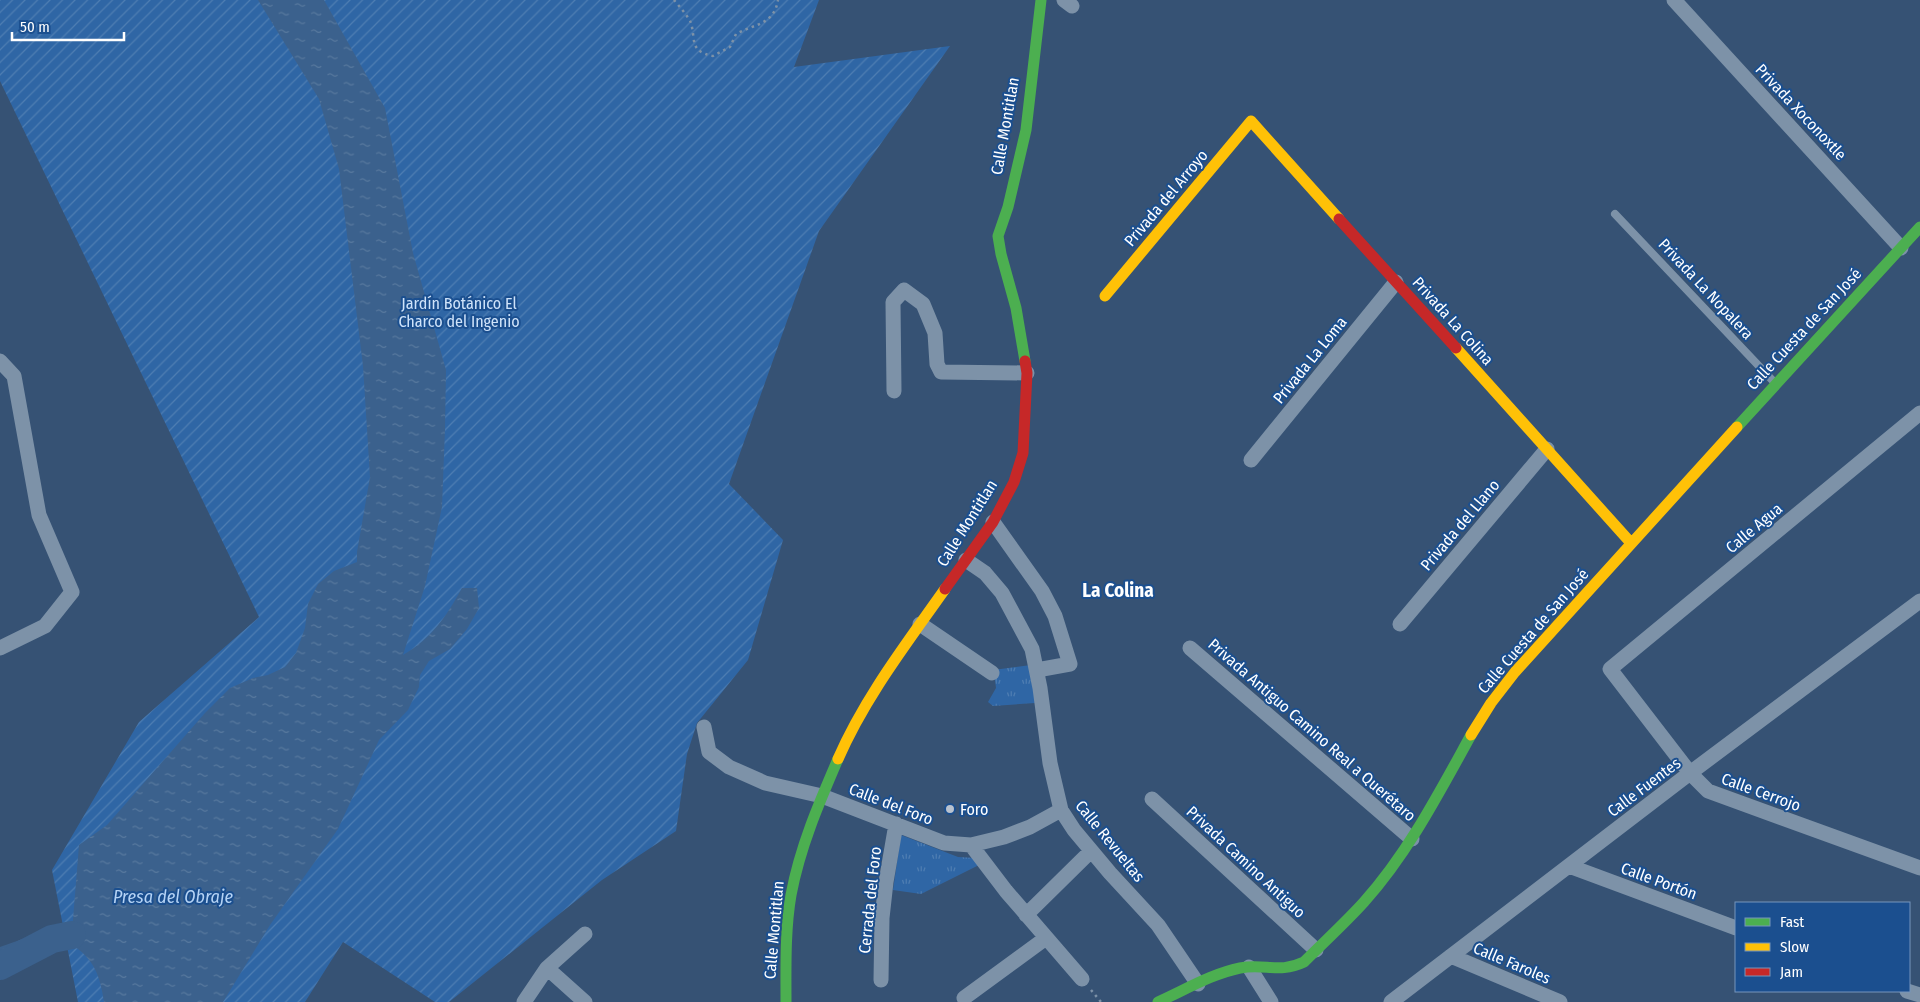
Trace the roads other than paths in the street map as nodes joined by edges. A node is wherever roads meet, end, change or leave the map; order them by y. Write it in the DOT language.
graph roads {
  1 [pos="1041,0"];
  2 [pos="1674,0"];
  3 [pos="1251,121"];
  4 [pos="1615,214"];
  5 [pos="1920,227"];
  6 [pos="1901,248"];
  7 [pos="1396,282"];
  8 [pos="1106,296"];
  9 [pos="0,361"];
  10 [pos="1027,374"];
  11 [pos="1776,384"];
  12 [pos="894,392"];
  13 [pos="1920,413"];
  14 [pos="1547,449"];
  15 [pos="1251,460"];
  16 [pos="993,522"];
  17 [pos="1631,543"];
  18 [pos="966,560"];
  19 [pos="1920,601"];
  20 [pos="920,624"];
  21 [pos="1400,624"];
  22 [pos="0,648"];
  23 [pos="1190,648"];
  24 [pos="1610,669"];
  25 [pos="1037,670"];
  26 [pos="992,674"];
  27 [pos="704,726"];
  28 [pos="1690,774"];
  29 [pos="822,796"];
  30 [pos="1152,799"];
  31 [pos="1061,810"];
  32 [pos="896,824"];
  33 [pos="1412,839"];
  34 [pos="971,845"];
  35 [pos="1091,850"];
  36 [pos="1569,866"];
  37 [pos="1920,868"];
  38 [pos="1026,915"];
  39 [pos="1735,928"];
  40 [pos="585,934"];
  41 [pos="1046,938"];
  42 [pos="1316,950"];
  43 [pos="1451,956"];
  44 [pos="1249,967"];
  45 [pos="548,968"];
  46 [pos="1082,979"];
  47 [pos="880,980"];
  48 [pos="1198,984"];
  49 [pos="964,998"];
  50 [pos="524,1002"];
  51 [pos="584,1002"];
  52 [pos="786,1002"];
  53 [pos="1158,1002"];
  54 [pos="1270,1002"];
  55 [pos="1391,1002"];
  56 [pos="1560,1002"];
  1 -- 10 [label="street, Calle Montitlan"];
  2 -- 6 [label="street, Privada Xoconoxtle"];
  3 -- 7 [label="street, Privada La Colina"];
  3 -- 8 [label="street, Privada del Arroyo"];
  4 -- 11 [label="lane, Privada La Nopalera"];
  5 -- 6 [label="street, Calle Cuesta de San José"];
  6 -- 11 [label="street, Calle Cuesta de San José"];
  7 -- 14 [label="street, Privada La Colina"];
  7 -- 15 [label="street, Privada La Loma"];
  9 -- 22 [label="street"];
  10 -- 12 [label="street"];
  10 -- 16 [label="street, Calle Montitlan"];
  11 -- 17 [label="street, Calle Cuesta de San José"];
  13 -- 24 [label="street, Calle Agua"];
  14 -- 17 [label="street, Privada La Colina"];
  14 -- 21 [label="street, Privada del Llano"];
  16 -- 18 [label="street, Calle Montitlan"];
  16 -- 25 [label="street"];
  17 -- 33 [label="street, Calle Cuesta de San José"];
  18 -- 20 [label="street, Calle Montitlan"];
  18 -- 25 [label="street, Calle Revueltas"];
  19 -- 28 [label="street, Calle Fuentes"];
  20 -- 26 [label="street"];
  20 -- 29 [label="street, Calle Montitlan"];
  23 -- 33 [label="street, Privada Antiguo Camino Real a Querétaro"];
  24 -- 28 [label="street, Calle Cerrojo"];
  25 -- 31 [label="street, Calle Revueltas"];
  27 -- 29 [label="street, Calle del Foro"];
  28 -- 36 [label="street, Calle Fuentes"];
  28 -- 37 [label="street, Calle Cerrojo"];
  29 -- 32 [label="street, Calle del Foro"];
  29 -- 52 [label="street, Calle Montitlan"];
  30 -- 42 [label="street, Privada Camino Antiguo"];
  31 -- 34 [label="street, Calle del Foro"];
  31 -- 35 [label="street, Calle Revueltas"];
  32 -- 34 [label="street, Calle del Foro"];
  32 -- 47 [label="street, Cerrada del Foro"];
  33 -- 42 [label="street, Calle Cuesta de San José"];
  34 -- 38 [label="street"];
  35 -- 38 [label="street"];
  35 -- 48 [label="street, Calle Revueltas"];
  36 -- 39 [label="street, Calle Portón"];
  36 -- 43 [label="street, Calle Fuentes"];
  38 -- 41 [label="street"];
  40 -- 45 [label="street"];
  41 -- 46 [label="street"];
  41 -- 49 [label="street"];
  42 -- 44 [label="street, Calle Cuesta de San José"];
  43 -- 55 [label="street, Calle Fuentes"];
  43 -- 56 [label="street, Calle Faroles"];
  44 -- 48 [label="street, Calle Cuesta de San José"];
  44 -- 54 [label="street"];
  45 -- 50 [label="street"];
  45 -- 51 [label="street"];
  48 -- 53 [label="street, Calle Cuesta de San José"];
}
